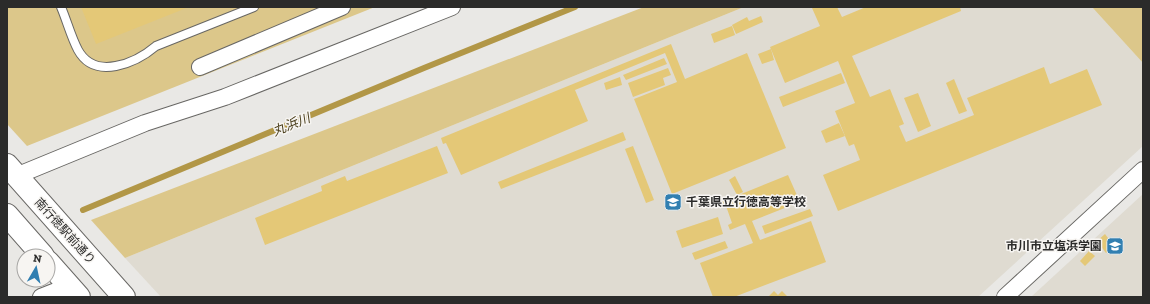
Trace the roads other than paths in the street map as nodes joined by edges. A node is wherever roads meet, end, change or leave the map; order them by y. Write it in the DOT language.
graph roads {
  1 [pos="62,7"];
  2 [pos="254,7"];
  3 [pos="342,7"];
  4 [pos="452,7"];
  5 [pos="200,67"];
  6 [pos="1143,170"];
  7 [pos="12,171"];
  8 [pos="8,216"];
  9 [pos="35,248"];
  10 [pos="56,271"];
  11 [pos="74,291"];
  12 [pos="118,296"];
  13 [pos="41,297"];
  14 [pos="1005,297"];
  1 -- 2 [label="lane"];
  3 -- 5 [label="street"];
  4 -- 7 [label="street"];
  6 -- 14 [label="street"];
  7 -- 12 [label="street, 南行徳駅前通り"];
  8 -- 9 [label="street"];
  10 -- 11 [label="street"];
  11 -- 13 [label="street"];
}
